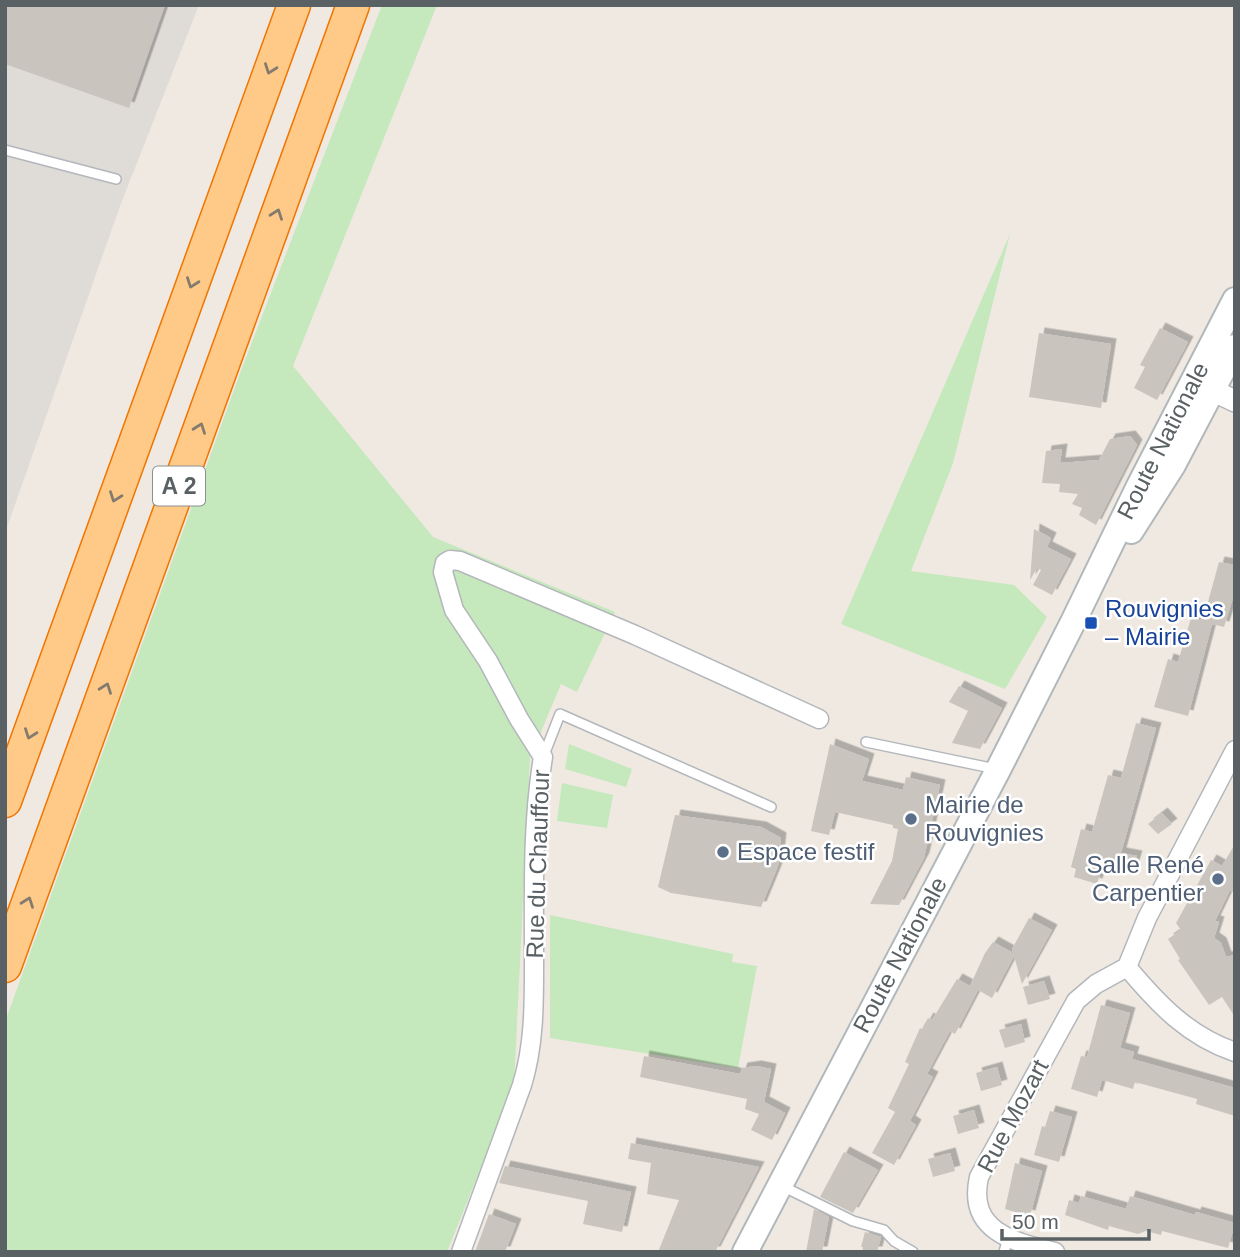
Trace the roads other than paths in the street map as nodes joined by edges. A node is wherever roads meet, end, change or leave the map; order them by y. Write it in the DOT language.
graph roads {
  1 [pos="293,5"];
  2 [pos="353,5"];
  3 [pos="5,150"];
  4 [pos="116,178"];
  5 [pos="1235,300"];
  6 [pos="1235,348"];
  7 [pos="1213,376"];
  8 [pos="1235,401"];
  9 [pos="819,719"];
  10 [pos="866,742"];
  11 [pos="1235,750"];
  12 [pos="543,757"];
  13 [pos="998,770"];
  14 [pos="5,802"];
  15 [pos="771,807"];
  16 [pos="5,966"];
  17 [pos="1127,967"];
  18 [pos="1235,1052"];
  19 [pos="780,1185"];
  20 [pos="1006,1245"];
  21 [pos="461,1252"];
  22 [pos="745,1252"];
  23 [pos="913,1252"];
  24 [pos="1055,1252"];
  1 -- 14 [label="highway, A 2, one-way"];
  16 -- 2 [label="highway, A 2, one-way"];
  3 -- 4 [label="lane"];
  5 -- 7 [label="main road, Route Nationale"];
  6 -- 7 [label="main road, Route Nationale"];
  7 -- 8 [label="street"];
  7 -- 13 [label="main road, Route Nationale"];
  9 -- 12 [label="street, Rue du Chauffour"];
  10 -- 13 [label="lane"];
  11 -- 17 [label="street"];
  12 -- 15 [label="lane"];
  12 -- 21 [label="street, Rue du Chauffour"];
  13 -- 19 [label="main road, Route Nationale"];
  17 -- 18 [label="street"];
  17 -- 20 [label="street, Rue Mozart"];
  19 -- 22 [label="main road, Route Nationale"];
  19 -- 23 [label="lane"];
  20 -- 24 [label="street, Rue Mozart"];
}
